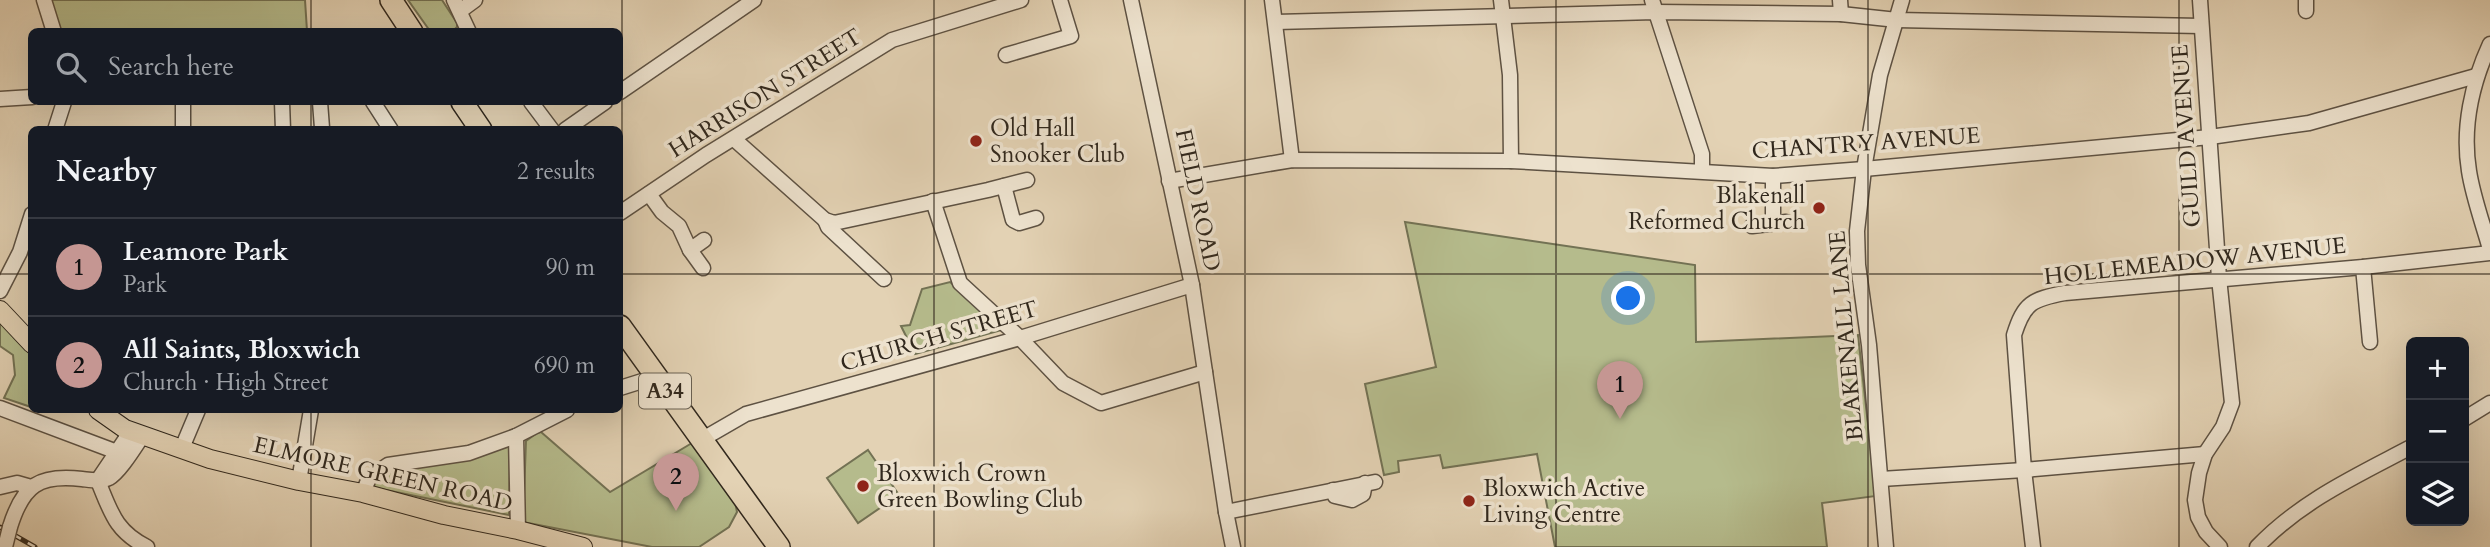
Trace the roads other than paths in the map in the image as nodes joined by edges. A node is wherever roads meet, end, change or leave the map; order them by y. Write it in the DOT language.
graph roads {
  1 [pos="44,0"];
  2 [pos="391,0"];
  3 [pos="475,0"];
  4 [pos="754,0"];
  5 [pos="1021,0"];
  6 [pos="1060,0"];
  7 [pos="1131,0"];
  8 [pos="1272,0"];
  9 [pos="1501,0"];
  10 [pos="1902,0"];
  11 [pos="2200,0"];
  12 [pos="457,5"];
  13 [pos="1653,6"];
  14 [pos="1840,7"];
  15 [pos="1504,15"];
  16 [pos="1897,20"];
  17 [pos="1276,22"];
  18 [pos="2201,26"];
  19 [pos="53,28"];
  20 [pos="409,28"];
  21 [pos="468,28"];
  22 [pos="2490,44"];
  23 [pos="1006,55"];
  24 [pos="2476,76"];
  25 [pos="623,90"];
  26 [pos="28,97"];
  27 [pos="0,99"];
  28 [pos="63,105"];
  29 [pos="183,105"];
  30 [pos="282,105"];
  31 [pos="320,105"];
  32 [pos="375,105"];
  33 [pos="464,105"];
  34 [pos="533,105"];
  35 [pos="601,105"];
  36 [pos="56,126"];
  37 [pos="183,126"];
  38 [pos="284,126"];
  39 [pos="323,126"];
  40 [pos="388,126"];
  41 [pos="478,126"];
  42 [pos="549,126"];
  43 [pos="571,126"];
  44 [pos="2210,137"];
  45 [pos="734,139"];
  46 [pos="1292,160"];
  47 [pos="1511,161"];
  48 [pos="1864,169"];
  49 [pos="1702,171"];
  50 [pos="1773,176"];
  51 [pos="1027,180"];
  52 [pos="1169,181"];
  53 [pos="1004,186"];
  54 [pos="649,194"];
  55 [pos="933,201"];
  56 [pos="623,211"];
  57 [pos="1036,218"];
  58 [pos="825,220"];
  59 [pos="1752,226"];
  60 [pos="28,227"];
  61 [pos="704,240"];
  62 [pos="690,250"];
  63 [pos="2490,251"];
  64 [pos="2363,267"];
  65 [pos="703,268"];
  66 [pos="2219,278"];
  67 [pos="884,279"];
  68 [pos="1192,285"];
  69 [pos="0,291"];
  70 [pos="0,310"];
  71 [pos="623,330"];
  72 [pos="1020,338"];
  73 [pos="28,340"];
  74 [pos="2370,342"];
  75 [pos="1205,372"];
  76 [pos="654,377"];
  77 [pos="623,387"];
  78 [pos="2490,403"];
  79 [pos="0,408"];
  80 [pos="103,413"];
  81 [pos="197,413"];
  82 [pos="310,413"];
  83 [pos="561,413"];
  84 [pos="2469,416"];
  85 [pos="137,433"];
  86 [pos="516,436"];
  87 [pos="701,440"];
  88 [pos="182,448"];
  89 [pos="2406,450"];
  90 [pos="117,452"];
  91 [pos="2205,454"];
  92 [pos="2024,470"];
  93 [pos="1881,479"];
  94 [pos="98,481"];
  95 [pos="299,481"];
  96 [pos="1370,483"];
  97 [pos="0,487"];
  98 [pos="31,487"];
  99 [pos="363,493"];
  100 [pos="1226,512"];
  101 [pos="518,530"];
  102 [pos="5,547"];
  103 [pos="147,547"];
  104 [pos="583,547"];
  105 [pos="779,547"];
  106 [pos="1233,547"];
  107 [pos="1886,547"];
  108 [pos="2033,547"];
  109 [pos="2220,547"];
  110 [pos="2257,547"];
  1 -- 19 [label="street"];
  2 -- 20 [label="highway"];
  3 -- 12 [label="street"];
  4 -- 25 [label="street"];
  5 -- 45 [label="street, HARRISON STREET"];
  6 -- 23 [label="street"];
  7 -- 52 [label="street, FIELD ROAD"];
  8 -- 17 [label="street"];
  9 -- 15 [label="street"];
  10 -- 16 [label="street, BLAKENALL LANE"];
  11 -- 18 [label="street, GUILD AVENUE"];
  12 -- 21 [label="street"];
  13 -- 14 [label="street"];
  13 -- 15 [label="street"];
  13 -- 49 [label="street"];
  14 -- 16 [label="street"];
  15 -- 17 [label="street"];
  15 -- 47 [label="street"];
  16 -- 18 [label="street"];
  16 -- 48 [label="street, BLAKENALL LANE"];
  17 -- 46 [label="street"];
  18 -- 44 [label="street, GUILD AVENUE"];
  22 -- 24 [label="street"];
  24 -- 44 [label="street, CHANTRY AVENUE"];
  24 -- 63 [label="street"];
  26 -- 27 [label="street"];
  28 -- 36 [label="street"];
  29 -- 37 [label="street"];
  30 -- 38 [label="street"];
  31 -- 39 [label="street"];
  32 -- 40 [label="street"];
  33 -- 41 [label="highway"];
  34 -- 42 [label="street"];
  35 -- 43 [label="street"];
  44 -- 48 [label="street, CHANTRY AVENUE"];
  44 -- 66 [label="street, GUILD AVENUE"];
  45 -- 54 [label="street, HARRISON STREET"];
  45 -- 58 [label="street"];
  46 -- 47 [label="street, CHANTRY AVENUE"];
  46 -- 52 [label="street, CHANTRY AVENUE"];
  47 -- 49 [label="street, CHANTRY AVENUE"];
  48 -- 50 [label="street, CHANTRY AVENUE"];
  48 -- 93 [label="street, BLAKENALL LANE"];
  49 -- 50 [label="street, CHANTRY AVENUE"];
  50 -- 59 [label="street"];
  51 -- 53 [label="street"];
  52 -- 68 [label="street, FIELD ROAD"];
  53 -- 55 [label="street"];
  53 -- 57 [label="street"];
  54 -- 56 [label="street, HARRISON STREET"];
  54 -- 62 [label="street"];
  55 -- 58 [label="street"];
  55 -- 72 [label="street"];
  58 -- 67 [label="street"];
  60 -- 69 [label="street"];
  61 -- 62 [label="street"];
  62 -- 65 [label="street"];
  63 -- 64 [label="street, HOLLEMEADOW AVENUE"];
  64 -- 66 [label="street, HOLLEMEADOW AVENUE"];
  64 -- 74 [label="street, HOLLEMEADOW AVENUE"];
  66 -- 91 [label="street, GUILD AVENUE"];
  66 -- 92 [label="street, HOLLEMEADOW AVENUE"];
  68 -- 72 [label="street, CHURCH STREET"];
  68 -- 75 [label="street, FIELD ROAD"];
  70 -- 73 [label="main road"];
  71 -- 76 [label="highway, A34"];
  72 -- 75 [label="street"];
  72 -- 87 [label="street, CHURCH STREET"];
  75 -- 100 [label="street, FIELD ROAD"];
  76 -- 77 [label="street"];
  76 -- 87 [label="highway, A34"];
  78 -- 84 [label="street"];
  79 -- 90 [label="street"];
  80 -- 85 [label="main road, ELMORE GREEN ROAD"];
  81 -- 88 [label="street"];
  82 -- 95 [label="street"];
  83 -- 86 [label="street"];
  85 -- 88 [label="main road, ELMORE GREEN ROAD"];
  85 -- 90 [label="street"];
  85 -- 94 [label="street"];
  86 -- 99 [label="street"];
  86 -- 101 [label="street"];
  87 -- 105 [label="highway, A34"];
  88 -- 95 [label="main road, ELMORE GREEN ROAD"];
  89 -- 110 [label="street"];
  90 -- 94 [label="street"];
  91 -- 92 [label="street"];
  91 -- 109 [label="street, GUILD AVENUE"];
  92 -- 93 [label="street"];
  92 -- 108 [label="street, HOLLEMEADOW AVENUE"];
  93 -- 107 [label="street, BLAKENALL LANE"];
  94 -- 98 [label="street"];
  94 -- 103 [label="street"];
  95 -- 99 [label="main road, ELMORE GREEN ROAD"];
  96 -- 100 [label="street"];
  97 -- 98 [label="street"];
  98 -- 102 [label="street, bridge"];
  99 -- 101 [label="main road, ELMORE GREEN ROAD"];
  100 -- 106 [label="street, FIELD ROAD"];
  101 -- 104 [label="main road, ELMORE GREEN ROAD"];
}
